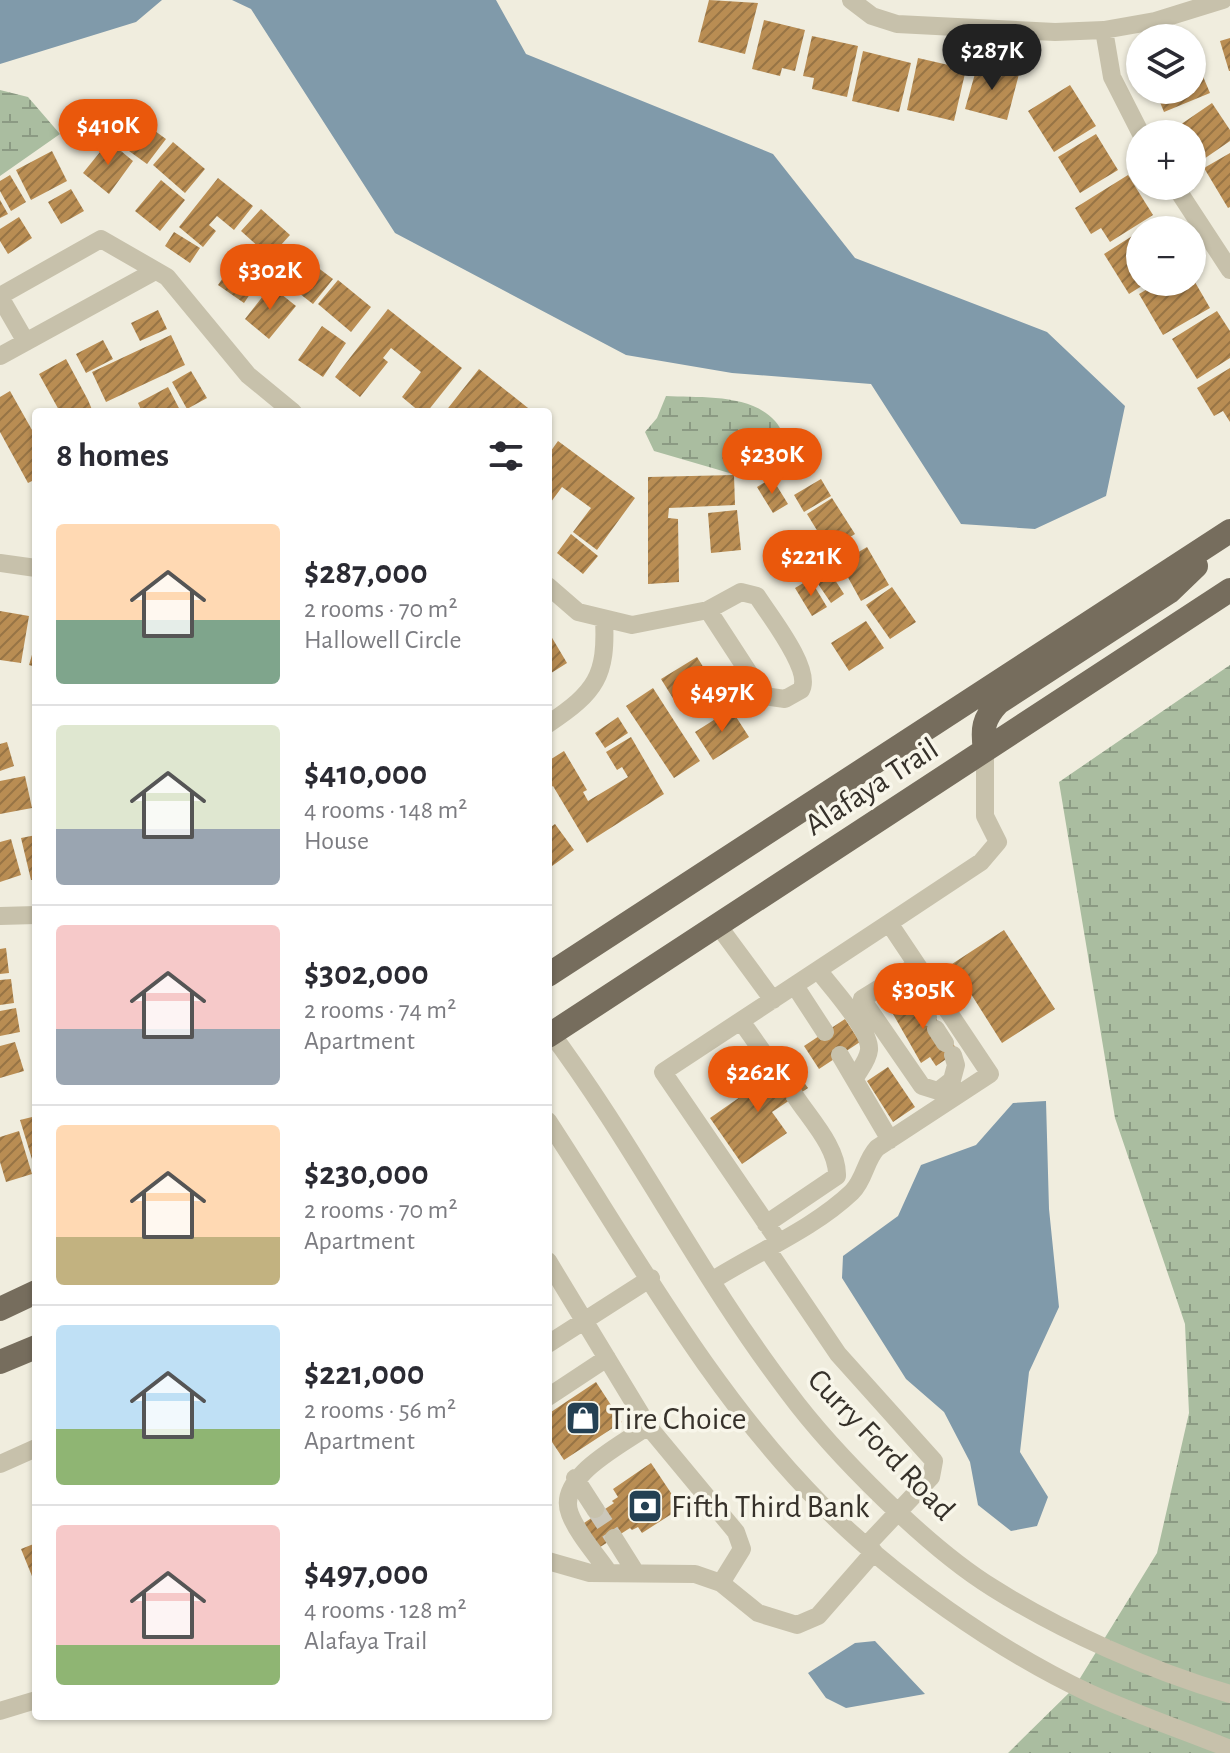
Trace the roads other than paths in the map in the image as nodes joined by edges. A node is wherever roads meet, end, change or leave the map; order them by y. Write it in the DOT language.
graph roads {
  1 [pos="851,0"];
  2 [pos="1223,0"];
  3 [pos="1104,30"];
  4 [pos="1134,120"];
  5 [pos="1184,200"];
  6 [pos="1230,270"];
  7 [pos="155,271"];
  8 [pos="0,296"];
  9 [pos="26,342"];
  10 [pos="0,356"];
  11 [pos="288,408"];
  12 [pos="1230,533"];
  13 [pos="0,563"];
  14 [pos="32,567"];
  15 [pos="552,589"];
  16 [pos="1230,590"];
  17 [pos="705,610"];
  18 [pos="604,619"];
  19 [pos="552,721"];
  20 [pos="985,750"];
  21 [pos="32,915"];
  22 [pos="0,916"];
  23 [pos="889,923"];
  24 [pos="717,924"];
  25 [pos="917,965"];
  26 [pos="818,970"];
  27 [pos="552,972"];
  28 [pos="900,975"];
  29 [pos="795,986"];
  30 [pos="773,1000"];
  31 [pos="741,1021"];
  32 [pos="552,1031"];
  33 [pos="825,1032"];
  34 [pos="552,1038"];
  35 [pos="840,1055"];
  36 [pos="777,1072"];
  37 [pos="855,1078"];
  38 [pos="795,1096"];
  39 [pos="552,1127"];
  40 [pos="890,1140"];
  41 [pos="766,1224"];
  42 [pos="773,1246"];
  43 [pos="552,1268"];
  44 [pos="651,1278"];
  45 [pos="713,1280"];
  46 [pos="32,1294"];
  47 [pos="0,1309"];
  48 [pos="585,1320"];
  49 [pos="552,1341"];
  50 [pos="32,1349"];
  51 [pos="607,1358"];
  52 [pos="0,1362"];
  53 [pos="552,1394"];
  54 [pos="648,1426"];
  55 [pos="32,1450"];
  56 [pos="0,1464"];
  57 [pos="575,1478"];
  58 [pos="595,1509"];
  59 [pos="899,1510"];
  60 [pos="614,1538"];
  61 [pos="870,1549"];
  62 [pos="552,1562"];
  63 [pos="609,1573"];
  64 [pos="636,1573"];
  65 [pos="721,1583"];
  66 [pos="1230,1694"];
  67 [pos="32,1701"];
  68 [pos="0,1711"];
  69 [pos="1230,1749"];
  1 -- 3 [label="street"];
  2 -- 3 [label="street"];
  3 -- 4 [label="street"];
  5 -- 6 [label="street"];
  7 -- 8 [label="street"];
  7 -- 9 [label="street"];
  7 -- 11 [label="street"];
  8 -- 9 [label="street"];
  9 -- 10 [label="street"];
  12 -- 20 [label="main road"];
  12 -- 27 [label="main road, Alafaya Trail"];
  13 -- 14 [label="street"];
  15 -- 18 [label="street"];
  16 -- 20 [label="main road, Alafaya Trail"];
  17 -- 17 [label="street"];
  17 -- 18 [label="street"];
  18 -- 19 [label="street"];
  20 -- 23 [label="street"];
  20 -- 24 [label="main road, Alafaya Trail"];
  21 -- 22 [label="street"];
  23 -- 25 [label="street"];
  23 -- 26 [label="street"];
  24 -- 30 [label="street"];
  24 -- 32 [label="main road, Alafaya Trail"];
  25 -- 28 [label="street"];
  25 -- 40 [label="street"];
  26 -- 29 [label="street"];
  26 -- 37 [label="street"];
  28 -- 28 [label="street"];
  29 -- 30 [label="street"];
  29 -- 33 [label="street"];
  30 -- 31 [label="street"];
  31 -- 36 [label="street"];
  31 -- 41 [label="street"];
  34 -- 45 [label="street, Curry Ford Road"];
  35 -- 37 [label="street"];
  37 -- 40 [label="street"];
  38 -- 41 [label="street"];
  39 -- 44 [label="street"];
  40 -- 42 [label="street"];
  41 -- 42 [label="street"];
  42 -- 45 [label="street"];
  42 -- 59 [label="street"];
  43 -- 48 [label="street"];
  44 -- 48 [label="street"];
  44 -- 61 [label="street"];
  45 -- 59 [label="street, Curry Ford Road"];
  46 -- 47 [label="main road"];
  48 -- 49 [label="street"];
  48 -- 51 [label="street"];
  50 -- 52 [label="main road"];
  51 -- 53 [label="street"];
  51 -- 54 [label="street"];
  54 -- 57 [label="street"];
  54 -- 65 [label="street"];
  55 -- 56 [label="street"];
  57 -- 58 [label="street"];
  57 -- 63 [label="street"];
  59 -- 61 [label="street"];
  59 -- 66 [label="street, Curry Ford Road"];
  60 -- 64 [label="street"];
  61 -- 65 [label="street"];
  61 -- 69 [label="street"];
  62 -- 63 [label="street"];
  63 -- 64 [label="street"];
  64 -- 65 [label="street"];
  67 -- 68 [label="street"];
}
